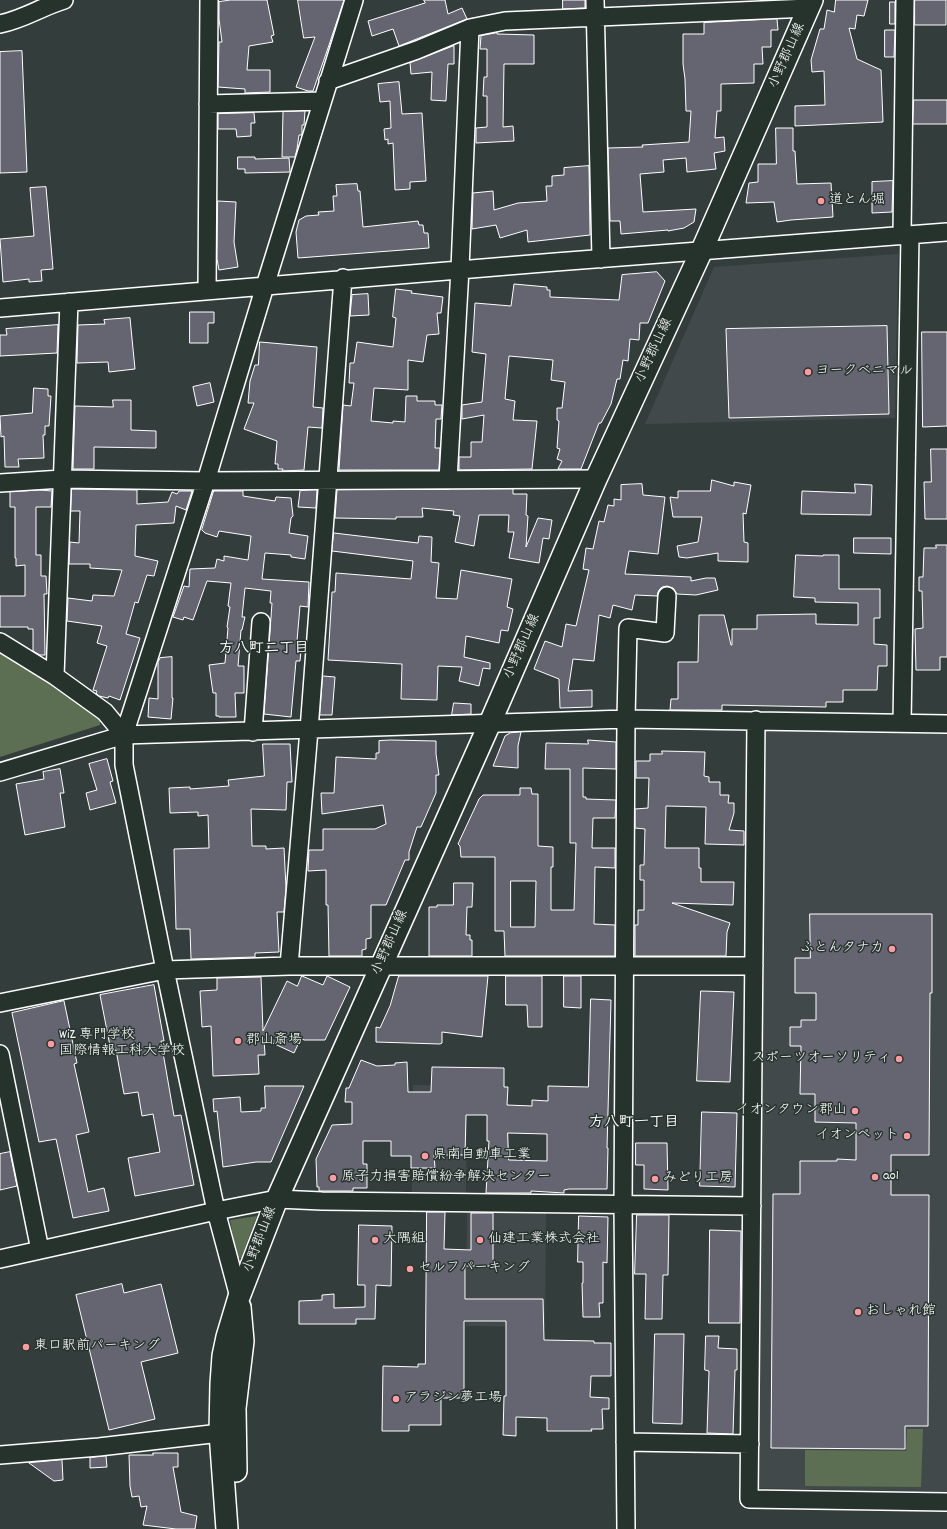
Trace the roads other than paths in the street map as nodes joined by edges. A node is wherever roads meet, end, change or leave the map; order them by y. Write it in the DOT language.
graph roads {
  1 [pos="64,0"];
  2 [pos="209,0"];
  3 [pos="354,0"];
  4 [pos="595,0"];
  5 [pos="905,0"];
  6 [pos="811,4"];
  7 [pos="595,18"];
  8 [pos="0,24"];
  9 [pos="470,28"];
  10 [pos="328,81"];
  11 [pos="322,101"];
  12 [pos="208,104"];
  13 [pos="947,232"];
  14 [pos="906,235"];
  15 [pos="702,250"];
  16 [pos="601,259"];
  17 [pos="460,269"];
  18 [pos="343,278"];
  19 [pos="265,286"];
  20 [pos="207,291"];
  21 [pos="69,302"];
  22 [pos="0,308"];
  23 [pos="62,479"];
  24 [pos="596,479"];
  25 [pos="329,480"];
  26 [pos="448,480"];
  27 [pos="206,481"];
  28 [pos="0,483"];
  29 [pos="667,596"];
  30 [pos="261,622"];
  31 [pos="0,642"];
  32 [pos="55,676"];
  33 [pos="626,719"];
  34 [pos="756,720"];
  35 [pos="490,722"];
  36 [pos="902,723"];
  37 [pos="947,724"];
  38 [pos="310,730"];
  39 [pos="253,732"];
  40 [pos="124,735"];
  41 [pos="0,772"];
  42 [pos="289,966"];
  43 [pos="381,966"];
  44 [pos="754,966"];
  45 [pos="625,967"];
  46 [pos="165,970"];
  47 [pos="0,1003"];
  48 [pos="0,1054"];
  49 [pos="277,1199"];
  50 [pos="623,1205"];
  51 [pos="752,1206"];
  52 [pos="216,1211"];
  53 [pos="40,1250"];
  54 [pos="0,1258"];
  55 [pos="240,1297"];
  56 [pos="220,1433"];
  57 [pos="625,1442"];
  58 [pos="750,1444"];
  59 [pos="0,1455"];
  60 [pos="947,1502"];
  61 [pos="233,1522"];
  62 [pos="626,1529"];
  1 -- 8 [label="street"];
  2 -- 12 [label="street"];
  3 -- 10 [label="street"];
  4 -- 7 [label="street"];
  5 -- 14 [label="street"];
  6 -- 7 [label="street"];
  6 -- 15 [label="main road, 小野郡山線"];
  7 -- 9 [label="street"];
  7 -- 16 [label="street"];
  9 -- 10 [label="street"];
  9 -- 17 [label="street"];
  10 -- 11 [label="street"];
  11 -- 12 [label="street"];
  11 -- 19 [label="street"];
  12 -- 20 [label="street"];
  13 -- 14 [label="street"];
  14 -- 15 [label="street"];
  14 -- 36 [label="street"];
  15 -- 16 [label="street"];
  15 -- 24 [label="main road, 小野郡山線"];
  16 -- 17 [label="street"];
  17 -- 18 [label="street"];
  17 -- 26 [label="street"];
  18 -- 19 [label="street"];
  18 -- 25 [label="street"];
  19 -- 20 [label="street"];
  19 -- 27 [label="street"];
  20 -- 21 [label="street"];
  21 -- 22 [label="street"];
  21 -- 23 [label="street"];
  23 -- 27 [label="street"];
  23 -- 28 [label="street"];
  23 -- 32 [label="street"];
  24 -- 26 [label="street"];
  24 -- 35 [label="main road, 小野郡山線"];
  25 -- 26 [label="street"];
  25 -- 27 [label="street"];
  25 -- 38 [label="street"];
  27 -- 40 [label="street"];
  29 -- 33 [label="street"];
  30 -- 39 [label="street"];
  31 -- 32 [label="street"];
  32 -- 40 [label="street"];
  33 -- 34 [label="street"];
  33 -- 35 [label="street"];
  33 -- 45 [label="street"];
  34 -- 36 [label="street"];
  34 -- 44 [label="street"];
  35 -- 38 [label="street"];
  35 -- 43 [label="main road, 小野郡山線"];
  36 -- 37 [label="street"];
  38 -- 39 [label="street"];
  38 -- 42 [label="street"];
  39 -- 40 [label="street"];
  40 -- 41 [label="street"];
  40 -- 46 [label="street"];
  42 -- 43 [label="street"];
  42 -- 46 [label="street"];
  43 -- 45 [label="street"];
  43 -- 49 [label="main road, 小野郡山線"];
  44 -- 45 [label="street"];
  44 -- 51 [label="street"];
  45 -- 50 [label="street"];
  46 -- 47 [label="street"];
  46 -- 52 [label="street"];
  48 -- 53 [label="street"];
  49 -- 50 [label="street"];
  49 -- 52 [label="street"];
  49 -- 55 [label="main road, 小野郡山線"];
  50 -- 51 [label="street"];
  50 -- 57 [label="street"];
  51 -- 58 [label="street"];
  52 -- 53 [label="street"];
  52 -- 55 [label="street"];
  53 -- 54 [label="street"];
  55 -- 56 [label="main road, 小野郡山線"];
  55 -- 61 [label="main road, 小野郡山線"];
  56 -- 59 [label="street"];
  56 -- 61 [label="main road, 小野郡山線"];
  57 -- 58 [label="street"];
  57 -- 62 [label="street"];
  58 -- 60 [label="street"];
}
